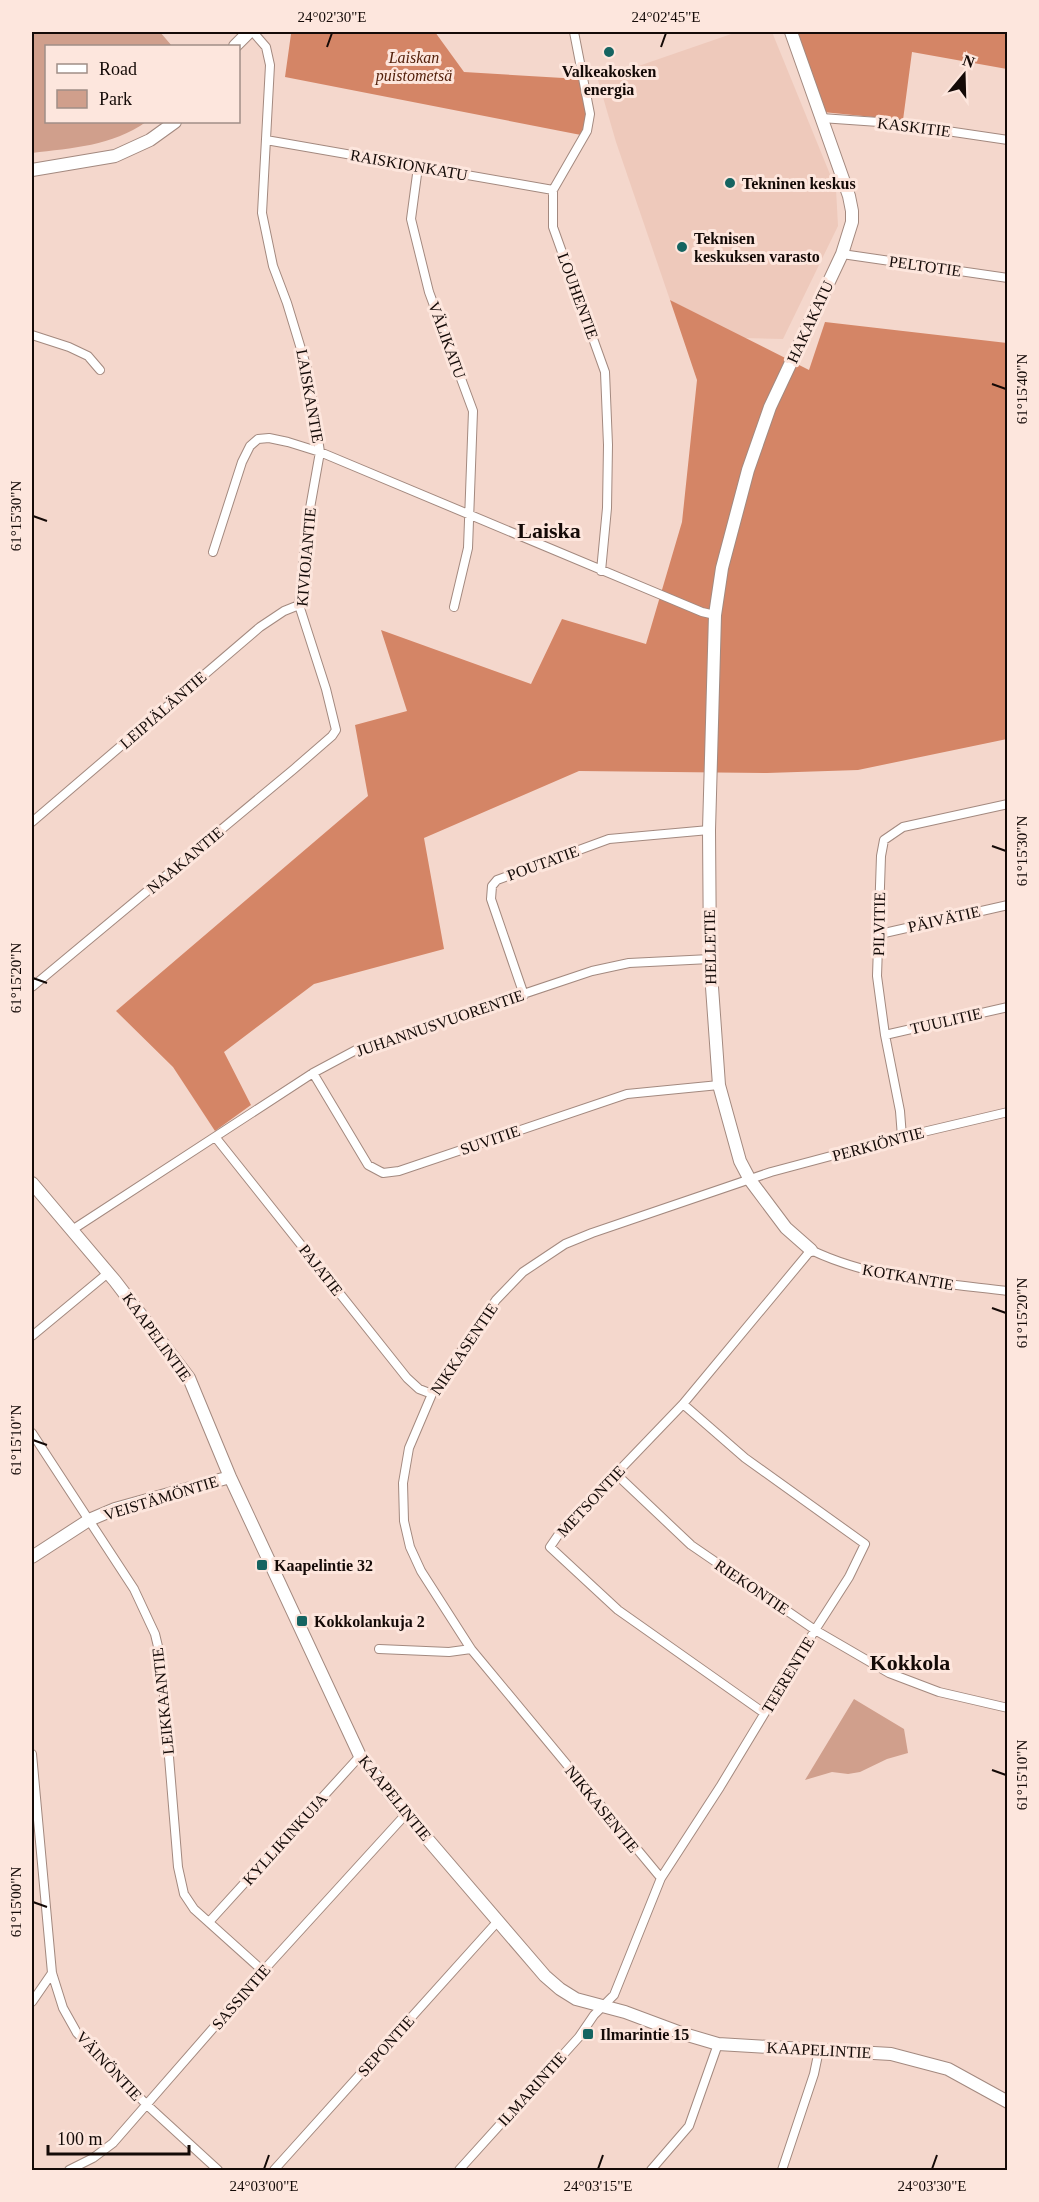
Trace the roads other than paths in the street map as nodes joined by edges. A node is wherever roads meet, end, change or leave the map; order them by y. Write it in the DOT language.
graph roads {
  1 [pos="249,32"];
  2 [pos="253,32"];
  3 [pos="574,32"];
  4 [pos="791,32"];
  5 [pos="236,45"];
  6 [pos="821,118"];
  7 [pos="174,123"];
  8 [pos="266,140"];
  9 [pos="1008,140"];
  10 [pos="417,167"];
  11 [pos="32,170"];
  12 [pos="553,190"];
  13 [pos="842,254"];
  14 [pos="1008,278"];
  15 [pos="32,335"];
  16 [pos="100,370"];
  17 [pos="320,452"];
  18 [pos="468,513"];
  19 [pos="213,552"];
  20 [pos="601,571"];
  21 [pos="299,605"];
  22 [pos="454,607"];
  23 [pos="715,615"];
  24 [pos="336,730"];
  25 [pos="1008,804"];
  26 [pos="32,822"];
  27 [pos="709,830"];
  28 [pos="1008,905"];
  29 [pos="880,934"];
  30 [pos="710,959"];
  31 [pos="32,987"];
  32 [pos="524,995"];
  33 [pos="1008,1007"];
  34 [pos="885,1035"];
  35 [pos="313,1073"];
  36 [pos="719,1085"];
  37 [pos="1008,1112"];
  38 [pos="216,1137"];
  39 [pos="902,1137"];
  40 [pos="750,1180"];
  41 [pos="32,1183"];
  42 [pos="72,1230"];
  43 [pos="811,1251"];
  44 [pos="108,1273"];
  45 [pos="1008,1291"];
  46 [pos="32,1336"];
  47 [pos="432,1394"];
  48 [pos="683,1404"];
  49 [pos="32,1432"];
  50 [pos="616,1474"];
  51 [pos="230,1477"];
  52 [pos="89,1520"];
  53 [pos="32,1557"];
  54 [pos="815,1630"];
  55 [pos="379,1649"];
  56 [pos="471,1649"];
  57 [pos="1007,1708"];
  58 [pos="764,1713"];
  59 [pos="32,1754"];
  60 [pos="360,1756"];
  61 [pos="406,1814"];
  62 [pos="661,1878"];
  63 [pos="498,1921"];
  64 [pos="209,1922"];
  65 [pos="263,1971"];
  66 [pos="52,1973"];
  67 [pos="32,2002"];
  68 [pos="603,2006"];
  69 [pos="718,2044"];
  70 [pos="819,2050"];
  71 [pos="1008,2102"];
  72 [pos="147,2105"];
  73 [pos="69,2170"];
  74 [pos="218,2170"];
  75 [pos="274,2170"];
  76 [pos="459,2170"];
  77 [pos="651,2170"];
  78 [pos="782,2170"];
  1 -- 5 [label="street"];
  2 -- 8 [label="street, LAISKANTIE"];
  3 -- 12 [label="street"];
  4 -- 6 [label="street, HAKAKATU"];
  6 -- 9 [label="street, KASKITIE"];
  6 -- 13 [label="street, HAKAKATU"];
  7 -- 11 [label="street"];
  8 -- 10 [label="street, RAISKIONKATU"];
  8 -- 17 [label="street, LAISKANTIE"];
  10 -- 12 [label="street, RAISKIONKATU"];
  10 -- 18 [label="street, VÄLIKATU"];
  12 -- 20 [label="street, LOUHENTIE"];
  13 -- 14 [label="street, PELTOTIE"];
  13 -- 23 [label="street, HAKAKATU"];
  15 -- 16 [label="street"];
  17 -- 18 [label="street, LAISKANTIE"];
  17 -- 19 [label="street"];
  17 -- 21 [label="street, KIVIOJANTIE"];
  18 -- 20 [label="street, LAISKANTIE"];
  18 -- 22 [label="street, VÄLIKATU"];
  20 -- 23 [label="street, LAISKANTIE"];
  21 -- 24 [label="street, KIVIOJANTIE"];
  21 -- 26 [label="street, LEIPIÄLÄNTIE"];
  23 -- 27 [label="street, HELLETIE"];
  24 -- 31 [label="street, NAAKANTIE"];
  25 -- 29 [label="street, PILVITIE"];
  27 -- 30 [label="street, HELLETIE"];
  27 -- 32 [label="street, POUTATIE"];
  28 -- 29 [label="street, PÄIVÄTIE"];
  29 -- 34 [label="street, PILVITIE"];
  30 -- 32 [label="street, JUHANNUSVUORENTIE"];
  30 -- 36 [label="street, HELLETIE"];
  32 -- 35 [label="street, JUHANNUSVUORENTIE"];
  33 -- 34 [label="street, TUULITIE"];
  34 -- 39 [label="street, PILVITIE"];
  35 -- 36 [label="street, SUVITIE"];
  35 -- 38 [label="street, JUHANNUSVUORENTIE"];
  36 -- 40 [label="street, HELLETIE"];
  37 -- 39 [label="street, PERKIÖNTIE"];
  38 -- 42 [label="street, JUHANNUSVUORENTIE"];
  38 -- 47 [label="street, PAJATIE"];
  39 -- 40 [label="street, PERKIÖNTIE"];
  40 -- 43 [label="street, HELLETIE"];
  40 -- 47 [label="street, NIKKASENTIE"];
  41 -- 42 [label="street, KAAPELINTIE"];
  42 -- 44 [label="street, KAAPELINTIE"];
  43 -- 45 [label="street, KOTKANTIE"];
  43 -- 48 [label="street, METSONTIE"];
  44 -- 46 [label="street"];
  44 -- 51 [label="street, KAAPELINTIE"];
  47 -- 56 [label="street, NIKKASENTIE"];
  48 -- 50 [label="street, METSONTIE"];
  48 -- 54 [label="street, TEERENTIE"];
  49 -- 52 [label="street, LEIKKAANTIE"];
  50 -- 54 [label="street, RIEKONTIE"];
  50 -- 58 [label="street, METSONTIE"];
  51 -- 52 [label="street, VEISTÄMÖNTIE"];
  51 -- 60 [label="street, KAAPELINTIE"];
  52 -- 53 [label="street, VEISTÄMÖNTIE"];
  52 -- 64 [label="street, LEIKKAANTIE"];
  54 -- 57 [label="street, RIEKONTIE"];
  54 -- 58 [label="street, TEERENTIE"];
  55 -- 56 [label="street"];
  56 -- 62 [label="street, NIKKASENTIE"];
  58 -- 62 [label="street, TEERENTIE"];
  59 -- 66 [label="street, VÄINÖNTIE"];
  60 -- 61 [label="street, KAAPELINTIE"];
  60 -- 64 [label="street, KYLLIKINKUJA"];
  61 -- 63 [label="street, KAAPELINTIE"];
  61 -- 65 [label="street, SASSINTIE"];
  62 -- 68 [label="street, TEERENTIE"];
  63 -- 68 [label="street, KAAPELINTIE"];
  63 -- 75 [label="street, SEPONTIE"];
  64 -- 65 [label="street, LEIKKAANTIE"];
  65 -- 72 [label="street, SASSINTIE"];
  66 -- 67 [label="street"];
  66 -- 72 [label="street, VÄINÖNTIE"];
  68 -- 69 [label="street, KAAPELINTIE"];
  68 -- 76 [label="street, ILMARINTIE"];
  69 -- 70 [label="street, KAAPELINTIE"];
  69 -- 77 [label="street"];
  70 -- 71 [label="street, KAAPELINTIE"];
  70 -- 78 [label="street"];
  72 -- 73 [label="street, SASSINTIE"];
  72 -- 74 [label="street, VÄINÖNTIE"];
}
